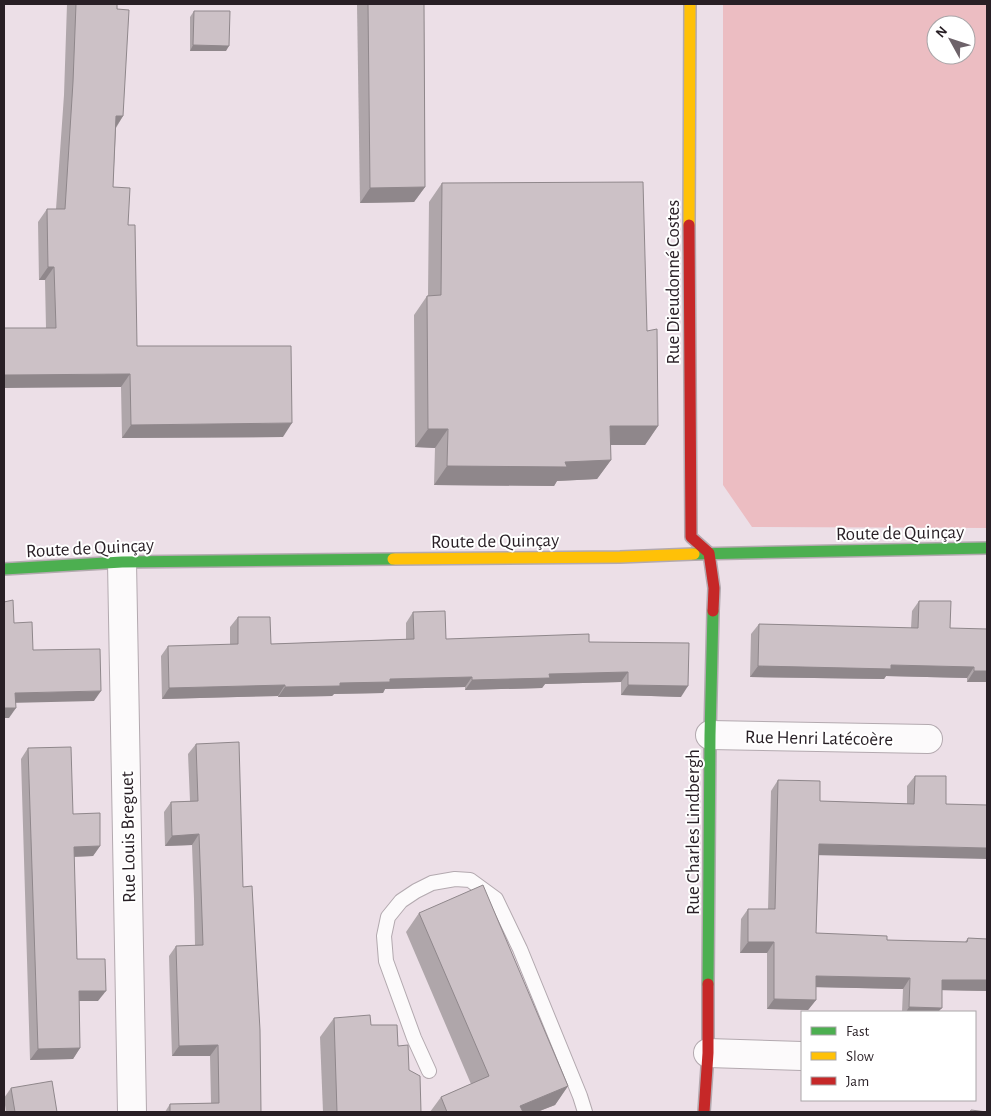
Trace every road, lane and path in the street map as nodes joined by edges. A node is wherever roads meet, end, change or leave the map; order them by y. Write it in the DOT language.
graph roads {
  1 [pos="690,4"];
  2 [pos="987,548"];
  3 [pos="708,553"];
  4 [pos="122,562"];
  5 [pos="4,569"];
  6 [pos="710,735"];
  7 [pos="928,739"];
  8 [pos="708,1053"];
  9 [pos="801,1056"];
  10 [pos="429,1071"];
  11 [pos="132,1112"];
  12 [pos="584,1112"];
  13 [pos="704,1112"];
  1 -- 3 [label="street, Rue Dieudonné Costes"];
  2 -- 3 [label="street, Route de Quinçay"];
  3 -- 4 [label="street, Route de Quinçay"];
  3 -- 6 [label="street, Rue Charles Lindbergh"];
  4 -- 5 [label="street, Route de Quinçay"];
  4 -- 11 [label="street, Rue Louis Breguet"];
  6 -- 7 [label="street, Rue Henri Latécoère"];
  6 -- 8 [label="street, Rue Charles Lindbergh"];
  8 -- 9 [label="street"];
  8 -- 13 [label="street, Rue Charles Lindbergh"];
  10 -- 12 [label="lane"];
}
